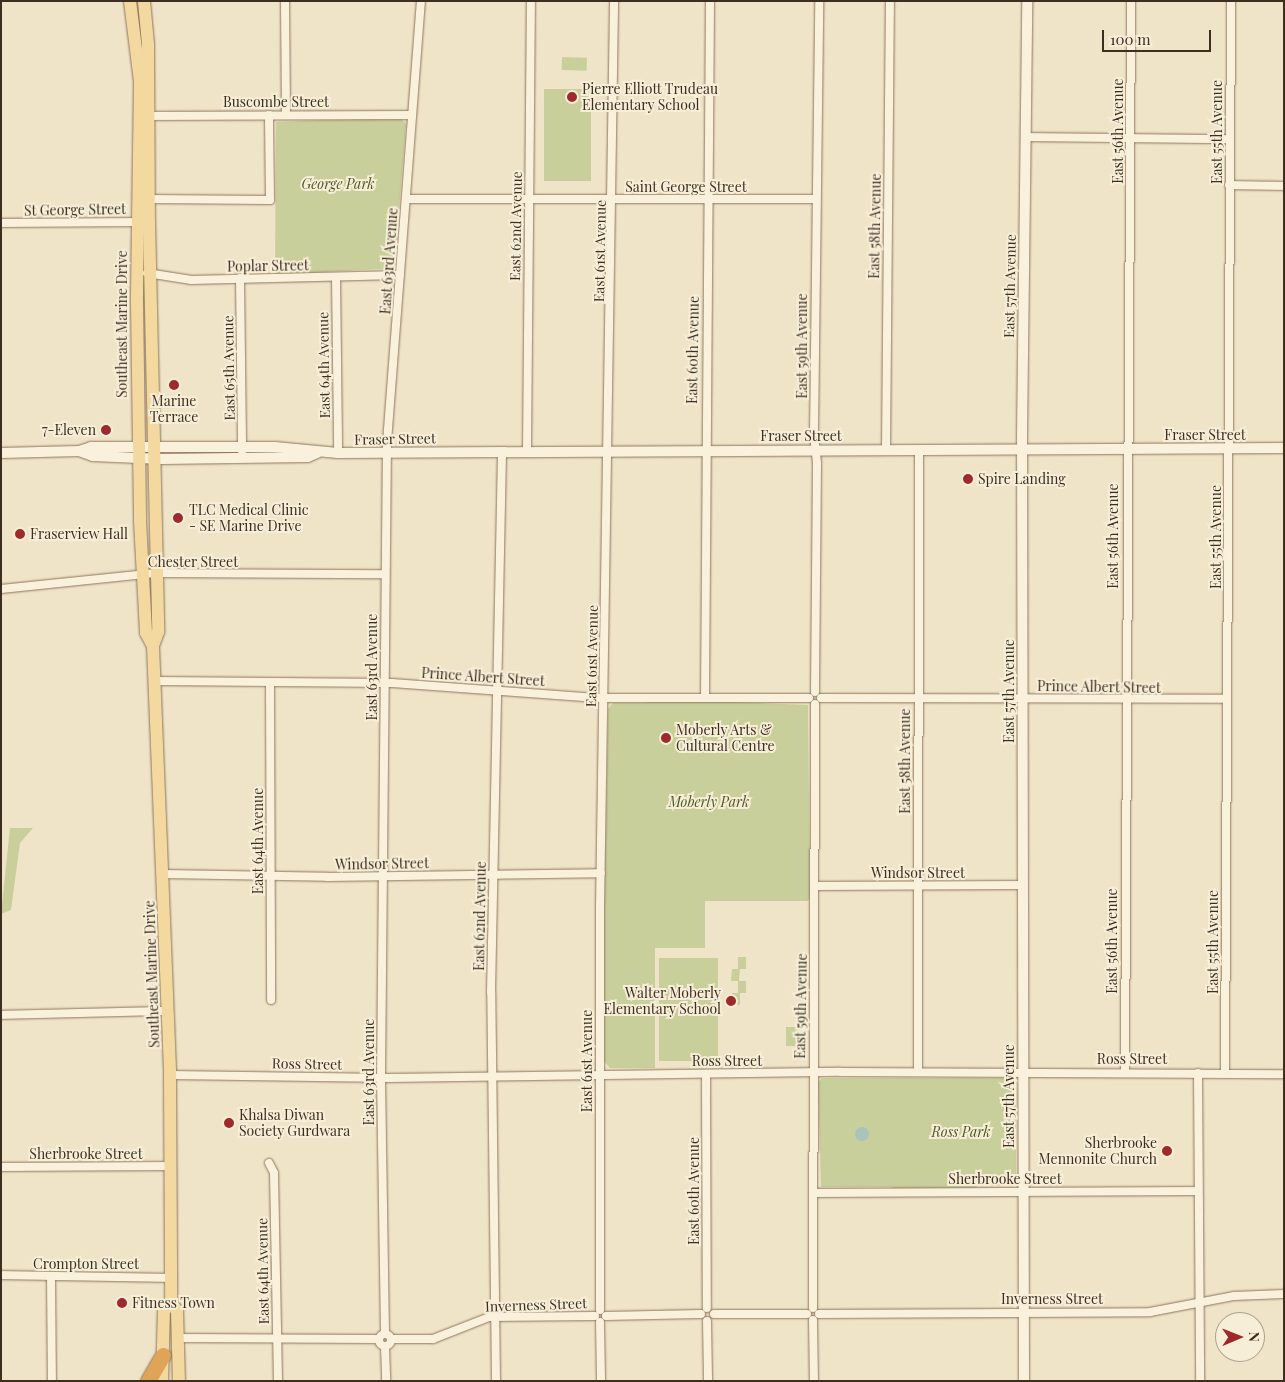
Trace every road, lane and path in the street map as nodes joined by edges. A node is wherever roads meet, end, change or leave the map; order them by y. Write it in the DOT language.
graph roads {
  1 [pos="130,1"];
  2 [pos="144,1"];
  3 [pos="285,1"];
  4 [pos="421,1"];
  5 [pos="531,1"];
  6 [pos="614,1"];
  7 [pos="710,1"];
  8 [pos="819,1"];
  9 [pos="890,1"];
  10 [pos="1027,1"];
  11 [pos="1131,1"];
  12 [pos="1231,1"];
  13 [pos="412,114"];
  14 [pos="269,115"];
  15 [pos="286,115"];
  16 [pos="145,116"];
  17 [pos="1026,137"];
  18 [pos="1130,138"];
  19 [pos="1230,139"];
  20 [pos="1229,185"];
  21 [pos="1284,186"];
  22 [pos="144,199"];
  23 [pos="406,199"];
  24 [pos="816,199"];
  25 [pos="529,200"];
  26 [pos="613,200"];
  27 [pos="708,200"];
  28 [pos="143,222"];
  29 [pos="1,223"];
  30 [pos="137,272"];
  31 [pos="150,273"];
  32 [pos="400,275"];
  33 [pos="336,277"];
  34 [pos="240,278"];
  35 [pos="242,447"];
  36 [pos="1228,448"];
  37 [pos="1284,448"];
  38 [pos="706,449"];
  39 [pos="815,449"];
  40 [pos="1127,449"];
  41 [pos="609,450"];
  42 [pos="886,450"];
  43 [pos="919,450"];
  44 [pos="1023,450"];
  45 [pos="527,451"];
  46 [pos="138,452"];
  47 [pos="502,452"];
  48 [pos="1,453"];
  49 [pos="153,453"];
  50 [pos="317,453"];
  51 [pos="338,453"];
  52 [pos="386,453"];
  53 [pos="242,458"];
  54 [pos="142,574"];
  55 [pos="157,574"];
  56 [pos="386,574"];
  57 [pos="1,589"];
  58 [pos="153,646"];
  59 [pos="155,681"];
  60 [pos="270,682"];
  61 [pos="384,683"];
  62 [pos="496,692"];
  63 [pos="815,692"];
  64 [pos="604,698"];
  65 [pos="705,698"];
  66 [pos="809,698"];
  67 [pos="821,698"];
  68 [pos="917,698"];
  69 [pos="1023,698"];
  70 [pos="1124,698"];
  71 [pos="1227,699"];
  72 [pos="815,704"];
  73 [pos="601,873"];
  74 [pos="163,874"];
  75 [pos="494,875"];
  76 [pos="271,876"];
  77 [pos="382,876"];
  78 [pos="917,885"];
  79 [pos="1022,885"];
  80 [pos="814,886"];
  81 [pos="271,1000"];
  82 [pos="168,1011"];
  83 [pos="1,1015"];
  84 [pos="1125,1071"];
  85 [pos="812,1072"];
  86 [pos="918,1072"];
  87 [pos="1022,1072"];
  88 [pos="1198,1073"];
  89 [pos="1225,1073"];
  90 [pos="706,1074"];
  91 [pos="1284,1074"];
  92 [pos="170,1075"];
  93 [pos="600,1075"];
  94 [pos="494,1077"];
  95 [pos="381,1078"];
  96 [pos="269,1163"];
  97 [pos="171,1166"];
  98 [pos="1,1167"];
  99 [pos="1023,1191"];
  100 [pos="1198,1191"];
  101 [pos="813,1193"];
  102 [pos="1,1276"];
  103 [pos="51,1276"];
  104 [pos="171,1278"];
  105 [pos="1284,1294"];
  106 [pos="171,1302"];
  107 [pos="1199,1302"];
  108 [pos="704,1311"];
  109 [pos="810,1311"];
  110 [pos="1024,1312"];
  111 [pos="714,1314"];
  112 [pos="820,1314"];
  113 [pos="496,1316"];
  114 [pos="600,1316"];
  115 [pos="813,1320"];
  116 [pos="708,1321"];
  117 [pos="388,1336"];
  118 [pos="276,1339"];
  119 [pos="178,1340"];
  120 [pos="379,1340"];
  121 [pos="385,1346"];
  122 [pos="163,1355"];
  123 [pos="52,1381"];
  124 [pos="148,1381"];
  125 [pos="162,1381"];
  126 [pos="179,1381"];
  127 [pos="278,1381"];
  128 [pos="386,1381"];
  129 [pos="496,1381"];
  130 [pos="601,1381"];
  131 [pos="708,1381"];
  132 [pos="814,1381"];
  133 [pos="1024,1381"];
  134 [pos="1200,1381"];
  1 -- 16 [label="main road, Southeast Marine Drive"];
  2 -- 16 [label="main road, Southeast Marine Drive"];
  3 -- 15 [label="street"];
  4 -- 13 [label="street, East 63rd Avenue"];
  5 -- 25 [label="street, East 62nd Avenue"];
  6 -- 26 [label="street, East 61st Avenue"];
  7 -- 27 [label="street, East 60th Avenue"];
  8 -- 24 [label="street, East 59th Avenue"];
  9 -- 42 [label="street, East 58th Avenue"];
  10 -- 17 [label="street, East 57th Avenue"];
  11 -- 18 [label="street, East 56th Avenue"];
  12 -- 19 [label="street, East 55th Avenue"];
  13 -- 15 [label="street, Buscombe Street"];
  13 -- 23 [label="street, East 63rd Avenue"];
  14 -- 15 [label="street, Buscombe Street"];
  14 -- 16 [label="street, Buscombe Street"];
  14 -- 22 [label="street"];
  16 -- 22 [label="main road, Southeast Marine Drive"];
  17 -- 18 [label="street"];
  17 -- 44 [label="street, East 57th Avenue"];
  18 -- 19 [label="street"];
  18 -- 40 [label="street, East 56th Avenue"];
  19 -- 20 [label="street, East 55th Avenue"];
  20 -- 21 [label="street"];
  20 -- 36 [label="street, East 55th Avenue"];
  22 -- 28 [label="main road, Southeast Marine Drive"];
  23 -- 25 [label="street, Saint George Street"];
  23 -- 32 [label="street, East 63rd Avenue"];
  24 -- 27 [label="street, Saint George Street"];
  24 -- 39 [label="street, East 59th Avenue"];
  25 -- 26 [label="street, Saint George Street"];
  25 -- 45 [label="street, East 62nd Avenue"];
  26 -- 27 [label="street, Saint George Street"];
  26 -- 41 [label="street, East 61st Avenue"];
  27 -- 38 [label="street, East 60th Avenue"];
  28 -- 29 [label="street, St George Street"];
  28 -- 30 [label="main road, Southeast Marine Drive"];
  28 -- 31 [label="main road, Southeast Marine Drive"];
  30 -- 31 [label="street, Poplar Street"];
  30 -- 46 [label="main road, Southeast Marine Drive"];
  31 -- 34 [label="street, Poplar Street"];
  31 -- 49 [label="main road, Southeast Marine Drive"];
  32 -- 33 [label="street, Poplar Street"];
  32 -- 52 [label="street, East 63rd Avenue"];
  33 -- 34 [label="street, Poplar Street"];
  33 -- 51 [label="street, East 64th Avenue"];
  34 -- 35 [label="street, East 65th Avenue"];
  35 -- 49 [label="street, Fraser Street"];
  35 -- 50 [label="street, Fraser Street"];
  35 -- 53 [label="street, East 65th Avenue"];
  36 -- 37 [label="street, Fraser Street"];
  36 -- 40 [label="street, Fraser Street"];
  36 -- 71 [label="street, East 55th Avenue"];
  38 -- 39 [label="street, Fraser Street"];
  38 -- 41 [label="street, Fraser Street"];
  38 -- 65 [label="street, East 60th Avenue"];
  39 -- 42 [label="street, Fraser Street"];
  39 -- 63 [label="street, East 59th Avenue"];
  40 -- 44 [label="street, Fraser Street"];
  40 -- 70 [label="street, East 56th Avenue"];
  41 -- 45 [label="street, Fraser Street"];
  41 -- 64 [label="street, East 61st Avenue"];
  42 -- 43 [label="street, Fraser Street"];
  43 -- 44 [label="street, Fraser Street"];
  43 -- 68 [label="street, East 58th Avenue"];
  44 -- 69 [label="street, East 57th Avenue"];
  45 -- 47 [label="street, Fraser Street"];
  46 -- 48 [label="street, Fraser Street"];
  46 -- 49 [label="street, Fraser Street"];
  46 -- 54 [label="main road, Southeast Marine Drive"];
  47 -- 52 [label="street, Fraser Street"];
  47 -- 62 [label="street, East 62nd Avenue"];
  49 -- 53 [label="street, Fraser Street"];
  49 -- 55 [label="main road, Southeast Marine Drive"];
  50 -- 51 [label="street, Fraser Street"];
  50 -- 53 [label="street, Fraser Street"];
  51 -- 52 [label="street, Fraser Street"];
  52 -- 56 [label="street, East 63rd Avenue"];
  54 -- 55 [label="street, Chester Street"];
  54 -- 57 [label="street, Chester Street"];
  54 -- 58 [label="main road, Southeast Marine Drive"];
  55 -- 56 [label="street, Chester Street"];
  55 -- 58 [label="main road, Southeast Marine Drive"];
  56 -- 61 [label="street, East 63rd Avenue"];
  58 -- 59 [label="main road, Southeast Marine Drive"];
  59 -- 60 [label="street, Prince Albert Street"];
  59 -- 74 [label="main road, Southeast Marine Drive"];
  60 -- 61 [label="street, Prince Albert Street"];
  60 -- 76 [label="street, East 64th Avenue"];
  61 -- 62 [label="street, Prince Albert Street"];
  61 -- 77 [label="street, East 63rd Avenue"];
  62 -- 64 [label="street, Prince Albert Street"];
  62 -- 75 [label="street, East 62nd Avenue"];
  63 -- 66 [label="street"];
  63 -- 67 [label="street"];
  64 -- 65 [label="street, Prince Albert Street"];
  64 -- 73 [label="street, East 61st Avenue"];
  65 -- 66 [label="street, Prince Albert Street"];
  66 -- 72 [label="street"];
  67 -- 68 [label="street, Prince Albert Street"];
  67 -- 72 [label="street"];
  68 -- 69 [label="street, Prince Albert Street"];
  68 -- 78 [label="street, East 58th Avenue"];
  69 -- 70 [label="street, Prince Albert Street"];
  69 -- 79 [label="street, East 57th Avenue"];
  70 -- 71 [label="street, Prince Albert Street"];
  70 -- 84 [label="street, East 56th Avenue"];
  71 -- 89 [label="street, East 55th Avenue"];
  72 -- 80 [label="street, East 59th Avenue"];
  73 -- 75 [label="street, Windsor Street"];
  73 -- 93 [label="street, East 61st Avenue"];
  74 -- 76 [label="street, Windsor Street"];
  74 -- 82 [label="main road, Southeast Marine Drive"];
  75 -- 77 [label="street, Windsor Street"];
  75 -- 94 [label="street, East 62nd Avenue"];
  76 -- 77 [label="street, Windsor Street"];
  76 -- 81 [label="street, East 64th Avenue"];
  77 -- 95 [label="street, East 63rd Avenue"];
  78 -- 79 [label="street, Windsor Street"];
  78 -- 80 [label="street, Windsor Street"];
  78 -- 86 [label="street, East 58th Avenue"];
  79 -- 87 [label="street, East 57th Avenue"];
  80 -- 85 [label="street, East 59th Avenue"];
  82 -- 83 [label="street"];
  82 -- 92 [label="main road, Southeast Marine Drive"];
  84 -- 87 [label="street, Ross Street"];
  84 -- 88 [label="street, Ross Street"];
  85 -- 86 [label="street, Ross Street"];
  85 -- 90 [label="street, Ross Street"];
  85 -- 101 [label="street, East 59th Avenue"];
  86 -- 87 [label="street, Ross Street"];
  87 -- 99 [label="street, East 57th Avenue"];
  88 -- 89 [label="street, Ross Street"];
  88 -- 100 [label="street"];
  89 -- 91 [label="street, Ross Street"];
  90 -- 93 [label="street, Ross Street"];
  90 -- 108 [label="street, East 60th Avenue"];
  92 -- 95 [label="street, Ross Street"];
  92 -- 97 [label="main road, Southeast Marine Drive"];
  93 -- 94 [label="street, Ross Street"];
  93 -- 114 [label="street, East 61st Avenue"];
  94 -- 95 [label="street, Ross Street"];
  94 -- 113 [label="street, East 62nd Avenue"];
  95 -- 117 [label="street, East 63rd Avenue"];
  96 -- 118 [label="street, East 64th Avenue"];
  97 -- 98 [label="street, Sherbrooke Street"];
  97 -- 104 [label="main road, Southeast Marine Drive"];
  99 -- 100 [label="street, Sherbrooke Street"];
  99 -- 101 [label="street, Sherbrooke Street"];
  99 -- 110 [label="street, East 57th Avenue"];
  100 -- 107 [label="street"];
  101 -- 109 [label="street, East 59th Avenue"];
  102 -- 103 [label="street, Crompton Street"];
  103 -- 104 [label="street, Crompton Street"];
  103 -- 123 [label="street"];
  104 -- 106 [label="main road, Southeast Marine Drive"];
  105 -- 107 [label="street, Inverness Street"];
  106 -- 119 [label="main road, Southeast Marine Drive"];
  106 -- 122 [label="main road, Southeast Marine Drive"];
  107 -- 110 [label="street, Inverness Street"];
  107 -- 134 [label="street"];
  108 -- 111 [label="street"];
  108 -- 114 [label="street, Inverness Street"];
  108 -- 116 [label="street"];
  109 -- 111 [label="street"];
  109 -- 112 [label="street"];
  109 -- 115 [label="street"];
  110 -- 112 [label="street, Inverness Street"];
  110 -- 133 [label="street, East 57th Avenue"];
  111 -- 116 [label="street"];
  112 -- 115 [label="street"];
  113 -- 114 [label="street, Inverness Street"];
  113 -- 117 [label="street, Inverness Street"];
  113 -- 129 [label="street, East 62nd Avenue"];
  114 -- 130 [label="street, East 61st Avenue"];
  115 -- 132 [label="street"];
  116 -- 131 [label="street"];
  117 -- 120 [label="street"];
  117 -- 121 [label="street"];
  118 -- 119 [label="street"];
  118 -- 120 [label="street"];
  118 -- 127 [label="street, East 64th Avenue"];
  119 -- 126 [label="main road, Southeast Marine Drive"];
  120 -- 121 [label="street"];
  121 -- 128 [label="street"];
  122 -- 124 [label="highway"];
  122 -- 125 [label="main road, Southeast Marine Drive"];
}
